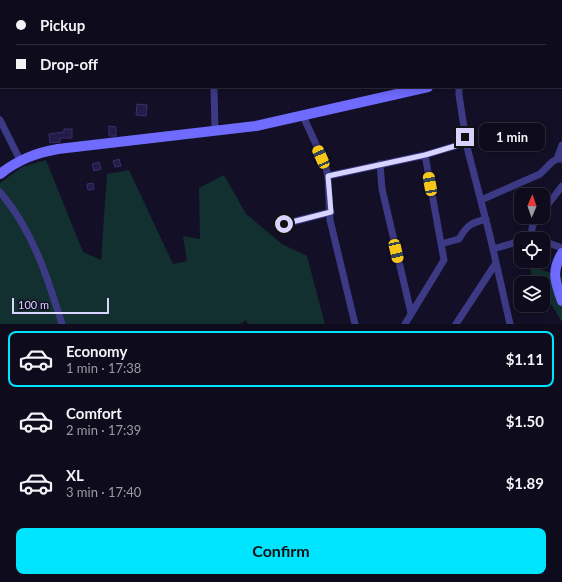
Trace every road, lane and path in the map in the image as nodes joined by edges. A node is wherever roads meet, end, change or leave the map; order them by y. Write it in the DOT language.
graph roads {
  1 [pos="214,88"];
  2 [pos="424,88"];
  3 [pos="459,88"];
  4 [pos="303,116"];
  5 [pos="0,120"];
  6 [pos="215,130"];
  7 [pos="465,137"];
  8 [pos="562,146"];
  9 [pos="425,155"];
  10 [pos="560,159"];
  11 [pos="20,160"];
  12 [pos="380,164"];
  13 [pos="0,174"];
  14 [pos="328,176"];
  15 [pos="562,186"];
  16 [pos="0,192"];
  17 [pos="481,200"];
  18 [pos="550,202"];
  19 [pos="331,212"];
  20 [pos="486,219"];
  21 [pos="284,224"];
  22 [pos="514,243"];
  23 [pos="441,244"];
  24 [pos="550,244"];
  25 [pos="562,248"];
  26 [pos="493,249"];
  27 [pos="562,253"];
  28 [pos="496,263"];
  29 [pos="562,301"];
  30 [pos="411,313"];
  31 [pos="62,324"];
  32 [pos="354,324"];
  33 [pos="405,324"];
  34 [pos="456,324"];
  35 [pos="510,324"];
  1 -- 6 [label="street"];
  2 -- 4 [label="street"];
  3 -- 7 [label="street"];
  4 -- 6 [label="street"];
  4 -- 14 [label="street"];
  5 -- 11 [label="street"];
  6 -- 11 [label="street"];
  7 -- 9 [label="street"];
  7 -- 17 [label="street"];
  8 -- 10 [label="street"];
  9 -- 12 [label="street"];
  9 -- 23 [label="street"];
  10 -- 17 [label="street"];
  11 -- 13 [label="street"];
  12 -- 14 [label="street"];
  12 -- 30 [label="street"];
  14 -- 19 [label="street"];
  15 -- 18 [label="street"];
  16 -- 31 [label="street"];
  17 -- 20 [label="street"];
  19 -- 21 [label="street"];
  19 -- 32 [label="street"];
  20 -- 23 [label="street"];
  20 -- 26 [label="street"];
  22 -- 26 [label="street"];
  23 -- 30 [label="street"];
  24 -- 25 [label="street"];
  26 -- 28 [label="street"];
  27 -- 29 [label="street"];
  28 -- 34 [label="street"];
  28 -- 35 [label="street"];
  30 -- 33 [label="street"];
}
